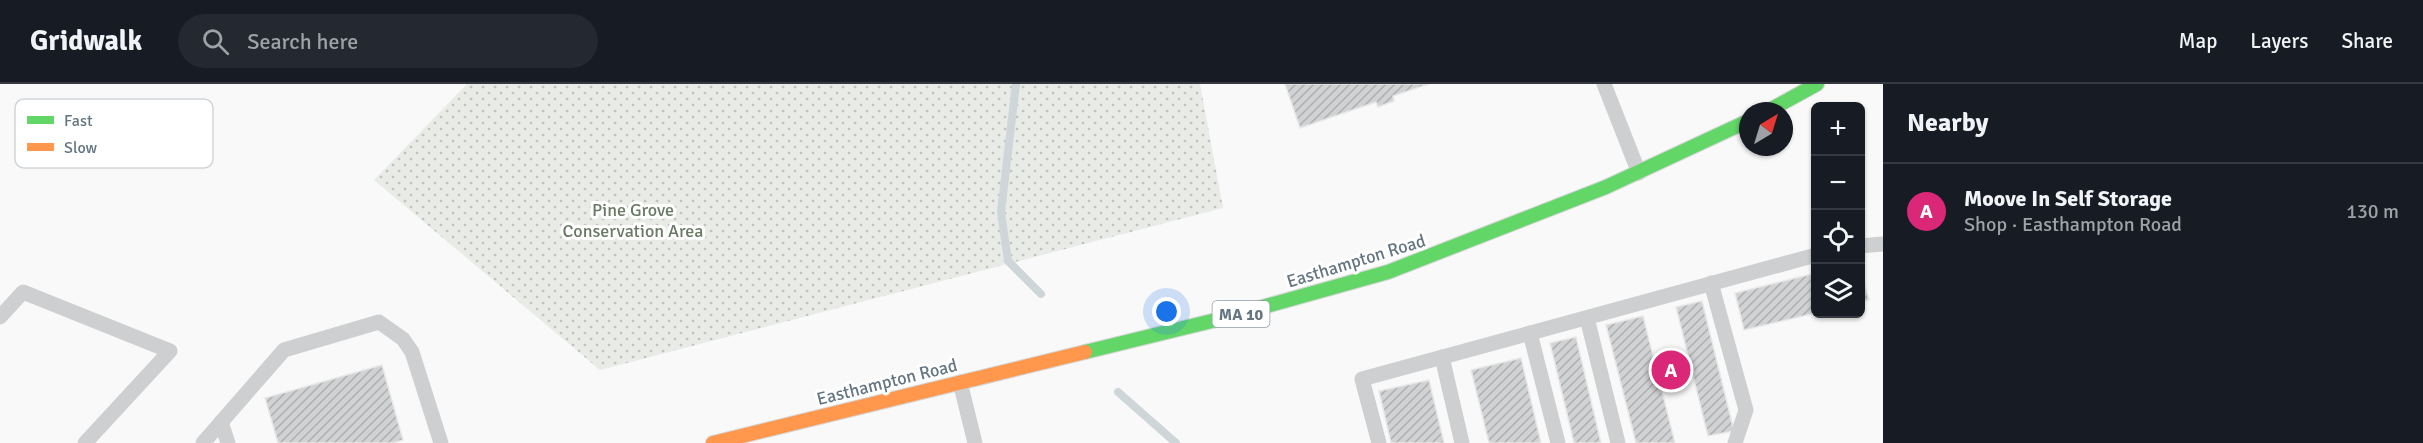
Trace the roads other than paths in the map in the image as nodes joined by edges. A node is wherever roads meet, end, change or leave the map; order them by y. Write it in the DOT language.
graph roads {
  1 [pos="1604,84"];
  2 [pos="1817,84"];
  3 [pos="1784,102"];
  4 [pos="1739,125"];
  5 [pos="1639,173"];
  6 [pos="1883,244"];
  7 [pos="1865,246"];
  8 [pos="1811,256"];
  9 [pos="1711,283"];
  10 [pos="0,317"];
  11 [pos="1587,318"];
  12 [pos="1530,333"];
  13 [pos="1442,357"];
  14 [pos="960,382"];
  15 [pos="221,422"];
  16 [pos="85,443"];
  17 [pos="203,443"];
  18 [pos="228,443"];
  19 [pos="441,443"];
  20 [pos="713,443"];
  21 [pos="975,443"];
  22 [pos="1379,443"];
  23 [pos="1462,443"];
  24 [pos="1558,443"];
  25 [pos="1618,443"];
  26 [pos="1735,443"];
  1 -- 5 [label="lane"];
  2 -- 3 [label="main road"];
  4 -- 5 [label="main road, Easthampton Road / MA 10"];
  5 -- 14 [label="main road, Easthampton Road / MA 10"];
  6 -- 7 [label="lane"];
  8 -- 9 [label="lane"];
  9 -- 11 [label="lane"];
  9 -- 26 [label="lane"];
  10 -- 16 [label="lane"];
  11 -- 12 [label="lane"];
  11 -- 25 [label="lane"];
  12 -- 13 [label="lane"];
  12 -- 24 [label="lane"];
  13 -- 22 [label="lane"];
  13 -- 23 [label="lane"];
  14 -- 20 [label="main road, Easthampton Road / MA 10"];
  14 -- 21 [label="lane"];
  15 -- 17 [label="lane"];
  15 -- 18 [label="lane"];
  15 -- 19 [label="lane"];
}
